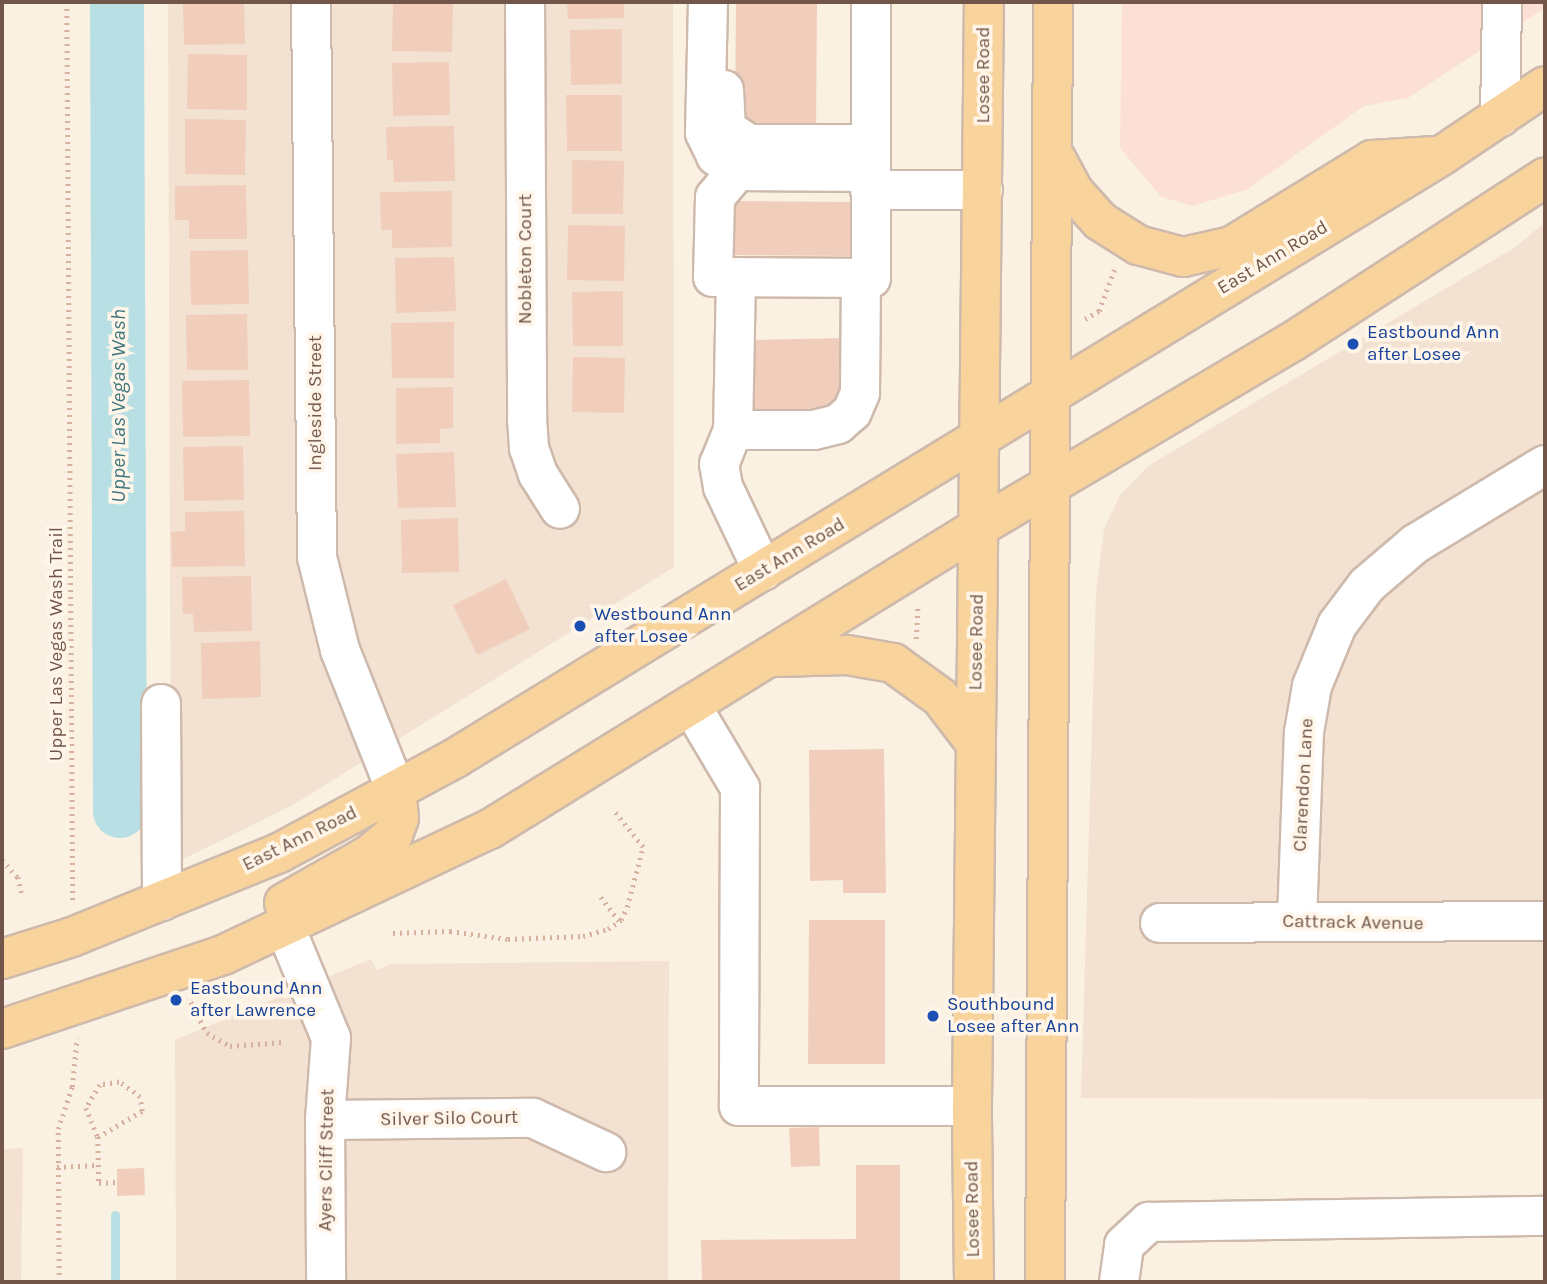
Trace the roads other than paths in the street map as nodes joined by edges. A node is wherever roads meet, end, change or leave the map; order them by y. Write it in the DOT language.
graph roads {
  1 [pos="311,2"];
  2 [pos="524,2"];
  3 [pos="871,2"];
  4 [pos="985,2"];
  5 [pos="1053,2"];
  6 [pos="1502,2"];
  7 [pos="708,4"];
  8 [pos="1545,86"];
  9 [pos="1500,117"];
  10 [pos="1054,155"];
  11 [pos="1441,156"];
  12 [pos="870,169"];
  13 [pos="737,171"];
  14 [pos="1545,178"];
  15 [pos="983,190"];
  16 [pos="736,277"];
  17 [pos="860,278"];
  18 [pos="1053,394"];
  19 [pos="733,430"];
  20 [pos="982,438"];
  21 [pos="1545,465"];
  22 [pos="1050,483"];
  23 [pos="559,509"];
  24 [pos="979,527"];
  25 [pos="763,571"];
  26 [pos="771,657"];
  27 [pos="161,704"];
  28 [pos="692,707"];
  29 [pos="976,744"];
  30 [pos="396,791"];
  31 [pos="162,901"];
  32 [pos="1297,921"];
  33 [pos="1545,921"];
  34 [pos="1160,923"];
  35 [pos="285,927"];
  36 [pos="2,959"];
  37 [pos="75,1007"];
  38 [pos="2,1029"];
  39 [pos="972,1106"];
  40 [pos="325,1120"];
  41 [pos="606,1153"];
  42 [pos="1545,1216"];
  43 [pos="326,1282"];
  44 [pos="974,1282"];
  45 [pos="1045,1282"];
  46 [pos="1119,1282"];
  1 -- 30 [label="street, Ingleside Street"];
  2 -- 23 [label="street, Nobleton Court"];
  3 -- 12 [label="street"];
  4 -- 15 [label="main road, Losee Road"];
  5 -- 10 [label="main road"];
  6 -- 9 [label="street"];
  7 -- 12 [label="street"];
  7 -- 13 [label="street"];
  8 -- 9 [label="main road, East Ann Road"];
  9 -- 11 [label="main road, East Ann Road"];
  10 -- 11 [label="main road"];
  10 -- 18 [label="main road"];
  11 -- 18 [label="main road, East Ann Road"];
  12 -- 13 [label="street"];
  12 -- 15 [label="street"];
  12 -- 17 [label="street"];
  13 -- 16 [label="street"];
  14 -- 22 [label="main road"];
  15 -- 20 [label="main road, Losee Road"];
  16 -- 17 [label="street"];
  16 -- 19 [label="street"];
  17 -- 19 [label="street"];
  18 -- 20 [label="main road, East Ann Road"];
  18 -- 22 [label="main road"];
  19 -- 25 [label="street"];
  20 -- 24 [label="main road, Losee Road"];
  20 -- 25 [label="main road, East Ann Road"];
  21 -- 32 [label="street, Clarendon Lane"];
  22 -- 24 [label="main road"];
  22 -- 45 [label="main road"];
  24 -- 26 [label="main road"];
  24 -- 29 [label="main road, Losee Road"];
  25 -- 30 [label="main road, East Ann Road"];
  26 -- 28 [label="main road"];
  26 -- 29 [label="main road"];
  27 -- 31 [label="street"];
  28 -- 35 [label="main road"];
  28 -- 39 [label="street"];
  29 -- 39 [label="main road, Losee Road"];
  30 -- 31 [label="main road, East Ann Road"];
  30 -- 37 [label="main road"];
  31 -- 36 [label="main road, East Ann Road"];
  32 -- 33 [label="street, Cattrack Avenue"];
  32 -- 34 [label="street, Cattrack Avenue"];
  35 -- 37 [label="main road"];
  35 -- 40 [label="street, Ayers Cliff Street"];
  37 -- 38 [label="main road"];
  39 -- 44 [label="main road, Losee Road"];
  40 -- 41 [label="street, Silver Silo Court"];
  40 -- 43 [label="street, Ayers Cliff Street"];
  42 -- 46 [label="street"];
}
